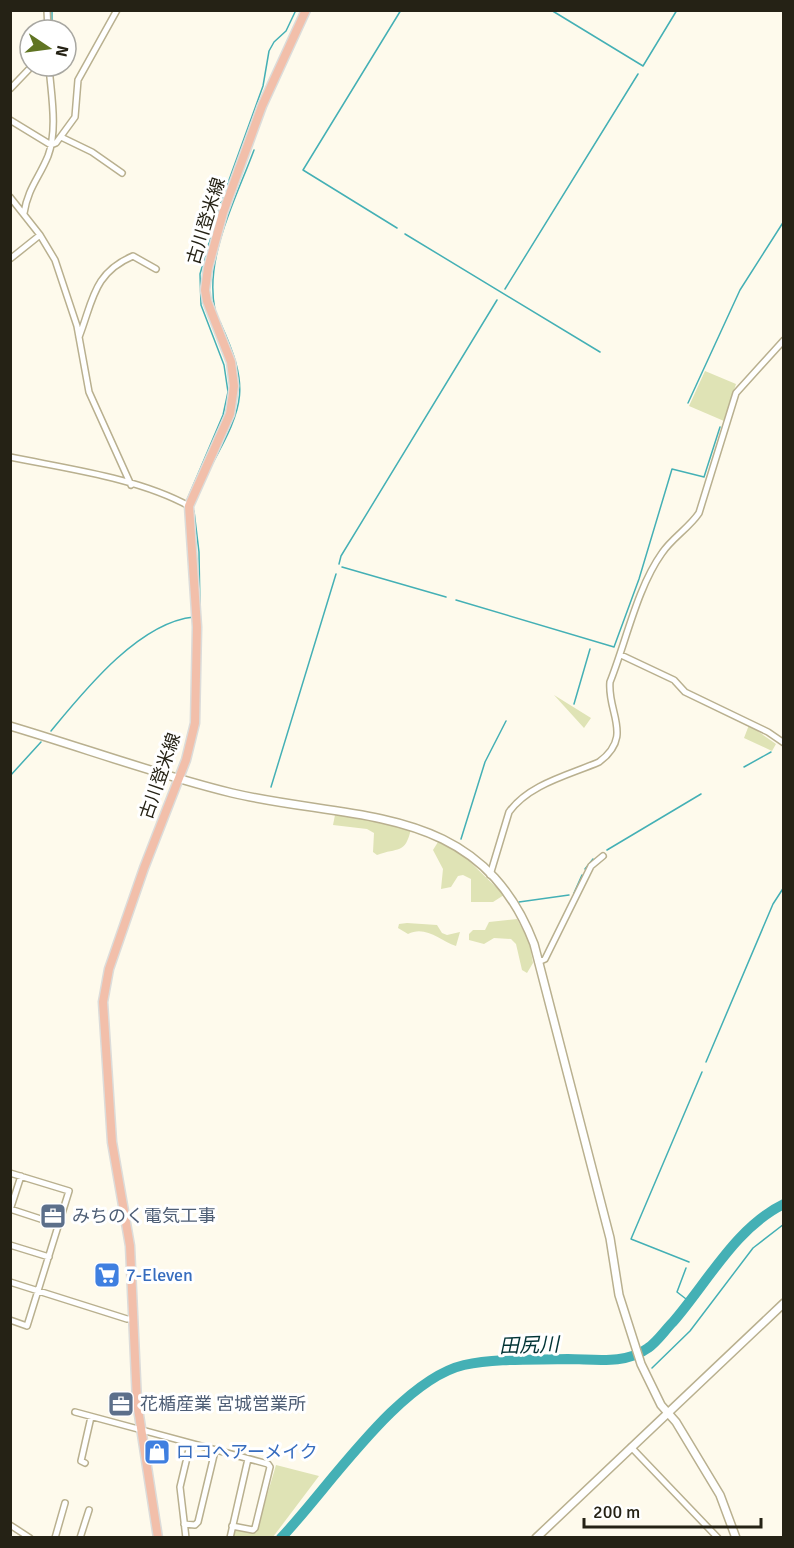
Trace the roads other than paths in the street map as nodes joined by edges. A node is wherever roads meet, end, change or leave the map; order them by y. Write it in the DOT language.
graph roads {
  1 [pos="117,10"];
  2 [pos="306,10"];
  3 [pos="21,78"];
  4 [pos="51,78"];
  5 [pos="10,89"];
  6 [pos="10,120"];
  7 [pos="61,137"];
  8 [pos="51,145"];
  9 [pos="122,173"];
  10 [pos="10,197"];
  11 [pos="24,213"];
  12 [pos="40,234"];
  13 [pos="10,259"];
  14 [pos="156,269"];
  15 [pos="79,339"];
  16 [pos="783,340"];
  17 [pos="10,457"];
  18 [pos="131,485"];
  19 [pos="189,506"];
  20 [pos="621,655"];
  21 [pos="10,726"];
  22 [pos="783,743"];
  23 [pos="179,776"];
  24 [pos="603,856"];
  25 [pos="490,875"];
  26 [pos="538,962"];
  27 [pos="10,1173"];
  28 [pos="21,1176"];
  29 [pos="11,1210"];
  30 [pos="59,1225"];
  31 [pos="10,1245"];
  32 [pos="49,1257"];
  33 [pos="10,1282"];
  34 [pos="38,1291"];
  35 [pos="783,1303"];
  36 [pos="134,1319"];
  37 [pos="10,1320"];
  38 [pos="75,1412"];
  39 [pos="669,1413"];
  40 [pos="91,1417"];
  41 [pos="141,1431"];
  42 [pos="190,1445"];
  43 [pos="631,1447"];
  44 [pos="215,1451"];
  45 [pos="248,1459"];
  46 [pos="85,1463"];
  47 [pos="65,1503"];
  48 [pos="88,1510"];
  49 [pos="184,1524"];
  50 [pos="10,1525"];
  51 [pos="232,1526"];
  52 [pos="30,1538"];
  53 [pos="55,1538"];
  54 [pos="80,1538"];
  55 [pos="158,1538"];
  56 [pos="186,1538"];
  57 [pos="230,1538"];
  58 [pos="536,1538"];
  59 [pos="718,1538"];
  60 [pos="736,1538"];
  1 -- 7 [label="street"];
  2 -- 19 [label="main road, 古川登米線"];
  3 -- 5 [label="street"];
  4 -- 8 [label="street"];
  6 -- 8 [label="street"];
  7 -- 8 [label="street"];
  7 -- 9 [label="street"];
  8 -- 11 [label="street"];
  10 -- 11 [label="street"];
  11 -- 12 [label="street"];
  12 -- 13 [label="street"];
  12 -- 15 [label="street"];
  14 -- 15 [label="street"];
  15 -- 18 [label="street"];
  16 -- 20 [label="street"];
  17 -- 18 [label="street"];
  18 -- 19 [label="street"];
  19 -- 23 [label="main road, 古川登米線"];
  20 -- 22 [label="street"];
  20 -- 25 [label="street"];
  21 -- 23 [label="street"];
  23 -- 25 [label="street"];
  23 -- 36 [label="main road, 古川登米線"];
  24 -- 26 [label="street"];
  25 -- 26 [label="street"];
  26 -- 39 [label="street"];
  27 -- 28 [label="street"];
  28 -- 29 [label="street"];
  28 -- 30 [label="street"];
  29 -- 30 [label="street"];
  30 -- 32 [label="street"];
  31 -- 32 [label="street"];
  32 -- 34 [label="street"];
  33 -- 34 [label="street"];
  34 -- 36 [label="street"];
  34 -- 37 [label="street"];
  35 -- 39 [label="street"];
  36 -- 41 [label="main road, 古川登米線"];
  38 -- 40 [label="street"];
  39 -- 43 [label="street"];
  39 -- 60 [label="street"];
  40 -- 41 [label="street"];
  40 -- 46 [label="street"];
  41 -- 42 [label="street"];
  41 -- 55 [label="main road, 古川登米線"];
  42 -- 44 [label="street"];
  42 -- 49 [label="street"];
  43 -- 58 [label="street"];
  43 -- 59 [label="street"];
  44 -- 45 [label="street"];
  44 -- 49 [label="street"];
  45 -- 51 [label="street"];
  45 -- 51 [label="street"];
  47 -- 53 [label="street"];
  48 -- 54 [label="street"];
  49 -- 56 [label="street"];
  50 -- 52 [label="street"];
  51 -- 57 [label="street"];
}
